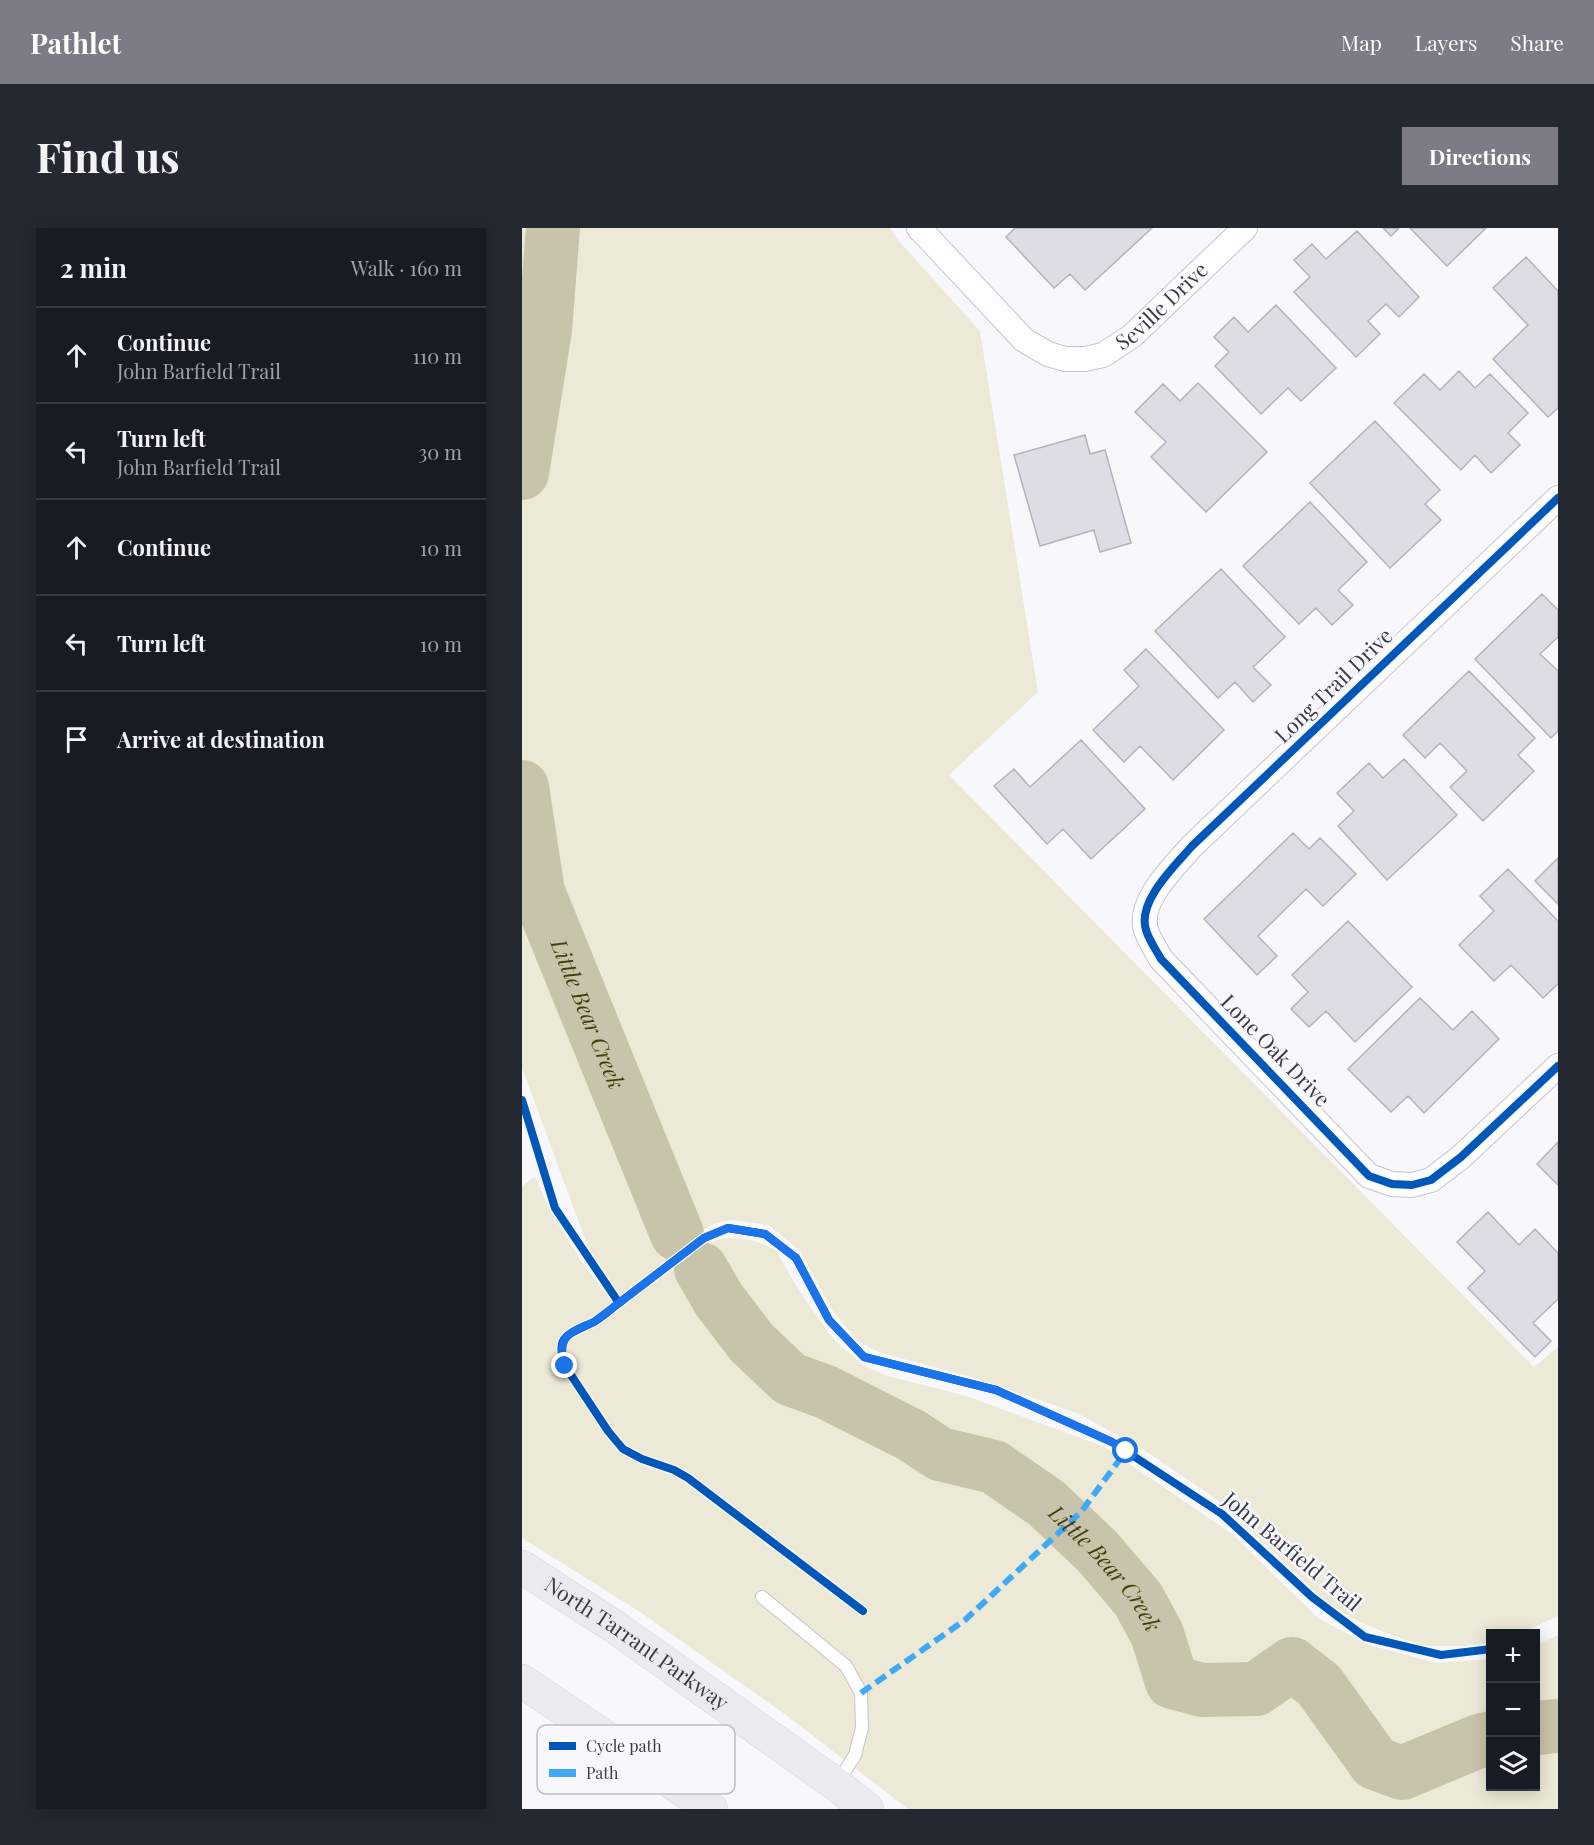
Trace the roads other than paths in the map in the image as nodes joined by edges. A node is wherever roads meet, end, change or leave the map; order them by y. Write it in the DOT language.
graph roads {
  1 [pos="919,228"];
  2 [pos="1245,228"];
  3 [pos="1558,498"];
  4 [pos="1146,908"];
  5 [pos="1558,1066"];
  6 [pos="522,1567"];
  7 [pos="762,1597"];
  8 [pos="522,1681"];
  9 [pos="587,1725"];
  10 [pos="837,1785"];
  11 [pos="689,1794"];
  12 [pos="711,1809"];
  13 [pos="867,1809"];
  1 -- 2 [label="street, Seville Drive"];
  3 -- 4 [label="street, Long Trail Drive"];
  4 -- 5 [label="street, Lone Oak Drive"];
  6 -- 10 [label="main road, North Tarrant Parkway"];
  7 -- 10 [label="lane"];
  8 -- 9 [label="main road"];
  10 -- 13 [label="main road, North Tarrant Parkway"];
  11 -- 12 [label="main road"];
}
